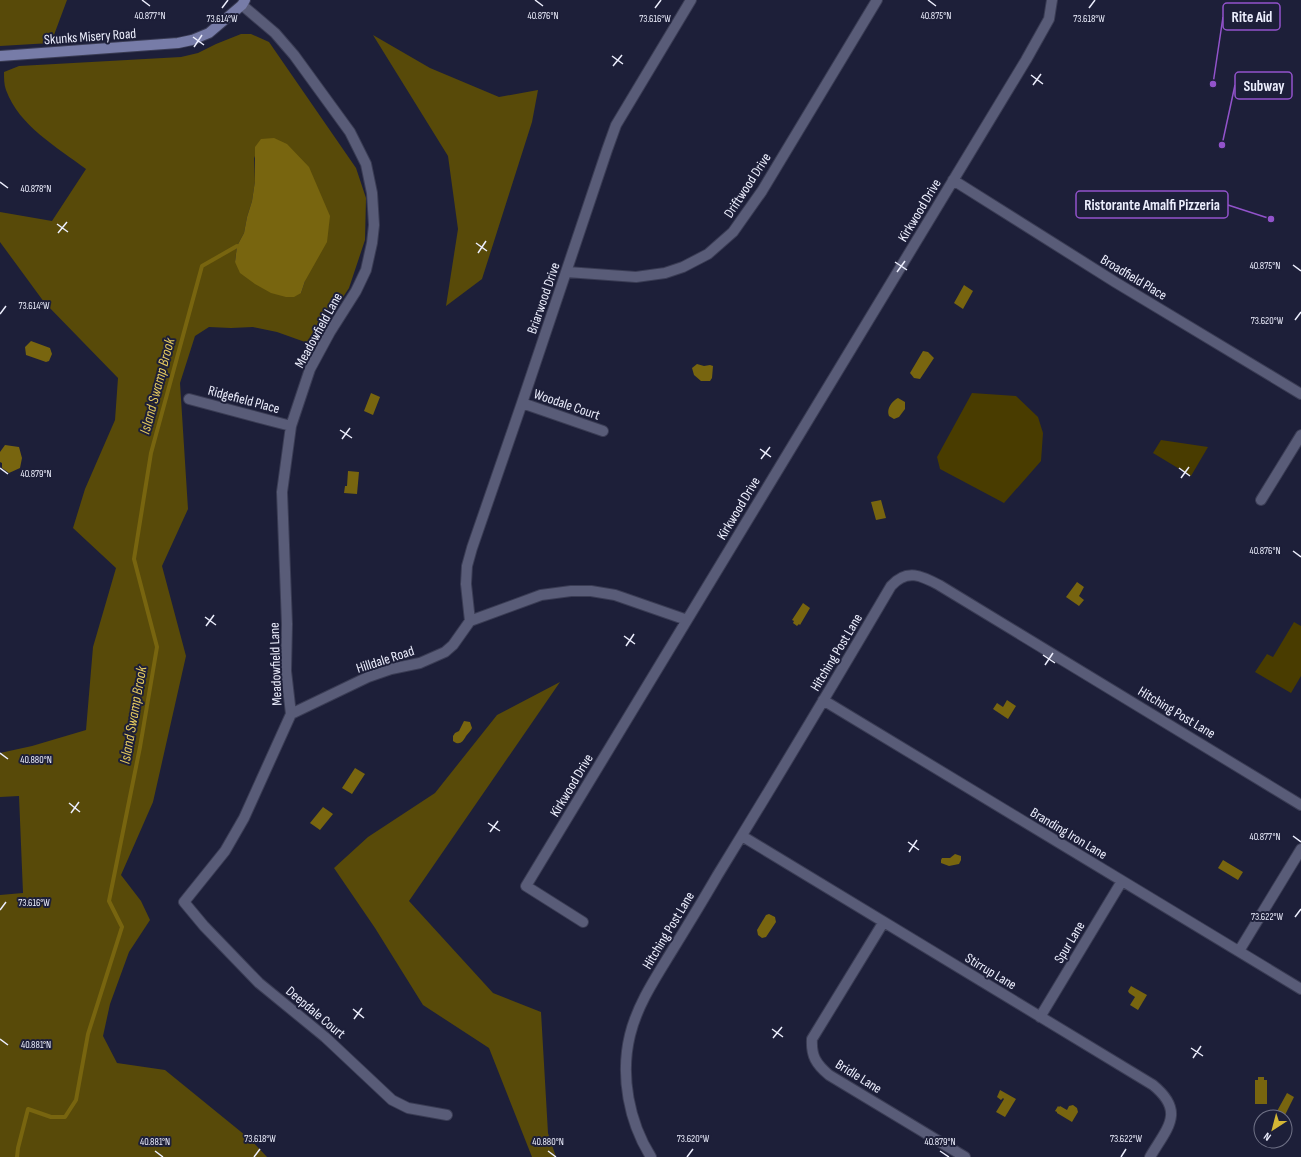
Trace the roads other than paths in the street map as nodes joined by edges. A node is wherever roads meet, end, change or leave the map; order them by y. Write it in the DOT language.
graph roads {
  1 [pos="691,0"];
  2 [pos="877,0"];
  3 [pos="1052,0"];
  4 [pos="244,3"];
  5 [pos="0,56"];
  6 [pos="954,180"];
  7 [pos="567,272"];
  8 [pos="1301,394"];
  9 [pos="189,399"];
  10 [pos="522,403"];
  11 [pos="291,426"];
  12 [pos="603,431"];
  13 [pos="1301,435"];
  14 [pos="1261,500"];
  15 [pos="686,620"];
  16 [pos="470,621"];
  17 [pos="824,700"];
  18 [pos="291,714"];
  19 [pos="1301,805"];
  20 [pos="742,836"];
  21 [pos="1301,849"];
  22 [pos="1122,881"];
  23 [pos="583,922"];
  24 [pos="883,922"];
  25 [pos="1239,951"];
  26 [pos="1301,989"];
  27 [pos="1040,1017"];
  28 [pos="447,1115"];
  29 [pos="651,1157"];
  30 [pos="965,1157"];
  31 [pos="1150,1157"];
  1 -- 7 [label="street, Briarwood Drive"];
  2 -- 7 [label="street, Driftwood Drive"];
  3 -- 6 [label="street, Kirkwood Drive"];
  4 -- 5 [label="main road, Skunks Misery Road"];
  4 -- 11 [label="street, Meadowfield Lane"];
  6 -- 8 [label="street, Broadfield Place"];
  6 -- 15 [label="street, Kirkwood Drive"];
  7 -- 10 [label="street, Briarwood Drive"];
  9 -- 11 [label="street, Ridgefield Place"];
  10 -- 12 [label="street, Woodale Court"];
  10 -- 16 [label="street, Briarwood Drive"];
  11 -- 18 [label="street, Meadowfield Lane"];
  13 -- 14 [label="street"];
  15 -- 16 [label="street"];
  15 -- 23 [label="street, Kirkwood Drive"];
  16 -- 18 [label="street, Hilldale Road"];
  17 -- 19 [label="street, Hitching Post Lane"];
  17 -- 20 [label="street, Hitching Post Lane"];
  17 -- 22 [label="street, Branding Iron Lane"];
  18 -- 28 [label="street, Deepdale Court"];
  20 -- 24 [label="street, Stirrup Lane"];
  20 -- 29 [label="street, Hitching Post Lane"];
  21 -- 25 [label="street"];
  22 -- 25 [label="street, Branding Iron Lane"];
  22 -- 27 [label="street, Spur Lane"];
  24 -- 27 [label="street, Stirrup Lane"];
  24 -- 30 [label="street, Bridle Lane"];
  25 -- 26 [label="street, Branding Iron Lane"];
  27 -- 31 [label="street, Stirrup Lane"];
}
